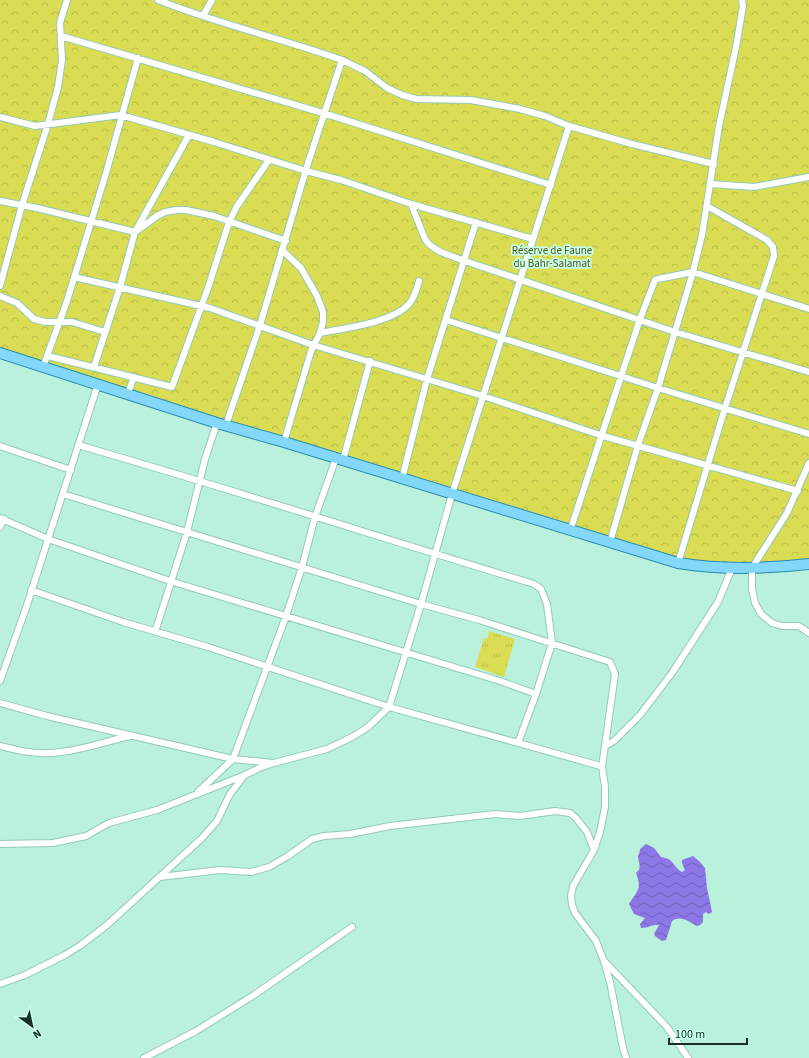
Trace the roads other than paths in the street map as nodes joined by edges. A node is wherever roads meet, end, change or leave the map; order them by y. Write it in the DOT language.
graph roads {
  1 [pos="67,0"];
  2 [pos="158,0"];
  3 [pos="212,0"];
  4 [pos="744,2"];
  5 [pos="203,16"];
  6 [pos="61,36"];
  7 [pos="138,58"];
  8 [pos="342,60"];
  9 [pos="323,114"];
  10 [pos="121,115"];
  11 [pos="0,117"];
  12 [pos="48,124"];
  13 [pos="569,126"];
  14 [pos="189,135"];
  15 [pos="269,160"];
  16 [pos="714,164"];
  17 [pos="306,171"];
  18 [pos="809,177"];
  19 [pos="711,184"];
  20 [pos="551,186"];
  21 [pos="0,201"];
  22 [pos="411,204"];
  23 [pos="22,205"];
  24 [pos="707,206"];
  25 [pos="91,222"];
  26 [pos="229,222"];
  27 [pos="476,222"];
  28 [pos="135,232"];
  29 [pos="533,239"];
  30 [pos="286,241"];
  31 [pos="282,250"];
  32 [pos="465,261"];
  33 [pos="693,272"];
  34 [pos="74,277"];
  35 [pos="520,279"];
  36 [pos="419,281"];
  37 [pos="0,286"];
  38 [pos="120,287"];
  39 [pos="761,294"];
  40 [pos="0,296"];
  41 [pos="201,306"];
  42 [pos="809,309"];
  43 [pos="640,319"];
  44 [pos="446,320"];
  45 [pos="60,322"];
  46 [pos="260,325"];
  47 [pos="105,332"];
  48 [pos="320,332"];
  49 [pos="676,332"];
  50 [pos="502,338"];
  51 [pos="314,345"];
  52 [pos="743,351"];
  53 [pos="0,353"];
  54 [pos="48,356"];
  55 [pos="370,361"];
  56 [pos="44,366"];
  57 [pos="94,367"];
  58 [pos="809,372"];
  59 [pos="622,376"];
  60 [pos="134,377"];
  61 [pos="427,379"];
  62 [pos="98,384"];
  63 [pos="658,388"];
  64 [pos="128,394"];
  65 [pos="483,396"];
  66 [pos="725,408"];
  67 [pos="221,424"];
  68 [pos="809,434"];
  69 [pos="602,436"];
  70 [pos="284,442"];
  71 [pos="78,445"];
  72 [pos="638,445"];
  73 [pos="0,446"];
  74 [pos="339,459"];
  75 [pos="809,463"];
  76 [pos="707,466"];
  77 [pos="71,470"];
  78 [pos="402,479"];
  79 [pos="200,480"];
  80 [pos="798,491"];
  81 [pos="63,494"];
  82 [pos="452,494"];
  83 [pos="315,517"];
  84 [pos="2,518"];
  85 [pos="0,527"];
  86 [pos="570,531"];
  87 [pos="187,532"];
  88 [pos="48,539"];
  89 [pos="610,542"];
  90 [pos="436,554"];
  91 [pos="678,564"];
  92 [pos="809,564"];
  93 [pos="302,567"];
  94 [pos="732,568"];
  95 [pos="752,568"];
  96 [pos="170,580"];
  97 [pos="31,590"];
  98 [pos="421,604"];
  99 [pos="286,616"];
  100 [pos="155,632"];
  101 [pos="809,633"];
  102 [pos="552,643"];
  103 [pos="406,652"];
  104 [pos="268,667"];
  105 [pos="1,671"];
  106 [pos="0,681"];
  107 [pos="536,694"];
  108 [pos="0,703"];
  109 [pos="389,707"];
  110 [pos="133,735"];
  111 [pos="518,743"];
  112 [pos="0,746"];
  113 [pos="605,746"];
  114 [pos="233,759"];
  115 [pos="274,763"];
  116 [pos="602,768"];
  117 [pos="245,775"];
  118 [pos="195,795"];
  119 [pos="0,844"];
  120 [pos="594,850"];
  121 [pos="160,877"];
  122 [pos="352,927"];
  123 [pos="604,961"];
  124 [pos="0,984"];
  125 [pos="144,1058"];
  126 [pos="626,1058"];
  127 [pos="688,1058"];
  1 -- 6 [label="street"];
  2 -- 5 [label="street"];
  3 -- 5 [label="street"];
  4 -- 16 [label="street"];
  5 -- 8 [label="street"];
  6 -- 7 [label="street"];
  6 -- 12 [label="street"];
  7 -- 9 [label="street"];
  7 -- 10 [label="street"];
  8 -- 9 [label="street"];
  8 -- 13 [label="street"];
  9 -- 17 [label="street"];
  9 -- 20 [label="street"];
  10 -- 12 [label="street"];
  10 -- 14 [label="street"];
  10 -- 25 [label="street"];
  11 -- 12 [label="street"];
  12 -- 23 [label="street"];
  13 -- 16 [label="street"];
  13 -- 20 [label="street"];
  14 -- 15 [label="street"];
  14 -- 28 [label="street"];
  15 -- 17 [label="street"];
  15 -- 26 [label="street"];
  16 -- 19 [label="street"];
  17 -- 22 [label="street"];
  17 -- 30 [label="street"];
  18 -- 19 [label="street"];
  19 -- 24 [label="street"];
  20 -- 29 [label="street"];
  21 -- 23 [label="street"];
  22 -- 27 [label="street"];
  22 -- 32 [label="street"];
  23 -- 25 [label="street"];
  23 -- 37 [label="street"];
  24 -- 33 [label="street"];
  24 -- 39 [label="street"];
  25 -- 28 [label="street"];
  25 -- 34 [label="street"];
  26 -- 28 [label="street"];
  26 -- 30 [label="street"];
  26 -- 41 [label="street"];
  27 -- 29 [label="street"];
  27 -- 32 [label="street"];
  28 -- 38 [label="street"];
  29 -- 35 [label="street"];
  30 -- 31 [label="street"];
  31 -- 46 [label="street"];
  31 -- 48 [label="street"];
  32 -- 35 [label="street"];
  32 -- 44 [label="street"];
  33 -- 39 [label="street"];
  33 -- 43 [label="street"];
  33 -- 49 [label="street"];
  34 -- 38 [label="street"];
  34 -- 45 [label="street"];
  35 -- 43 [label="street"];
  35 -- 50 [label="street"];
  36 -- 48 [label="street"];
  38 -- 41 [label="street"];
  38 -- 47 [label="street"];
  39 -- 42 [label="street"];
  39 -- 52 [label="street"];
  40 -- 45 [label="street"];
  41 -- 46 [label="street"];
  41 -- 60 [label="street"];
  43 -- 49 [label="street"];
  43 -- 59 [label="street"];
  44 -- 50 [label="street"];
  44 -- 61 [label="street"];
  45 -- 47 [label="street"];
  45 -- 54 [label="street"];
  46 -- 51 [label="street"];
  46 -- 67 [label="street"];
  47 -- 57 [label="street"];
  48 -- 51 [label="street"];
  49 -- 52 [label="street"];
  49 -- 63 [label="street"];
  50 -- 59 [label="street"];
  50 -- 65 [label="street"];
  51 -- 55 [label="street"];
  51 -- 70 [label="street"];
  52 -- 58 [label="street"];
  52 -- 66 [label="street"];
  53 -- 56 [label="main road"];
  54 -- 56 [label="street"];
  54 -- 57 [label="street"];
  55 -- 61 [label="street"];
  55 -- 74 [label="street"];
  56 -- 62 [label="main road"];
  57 -- 60 [label="street"];
  59 -- 63 [label="street"];
  59 -- 69 [label="street"];
  60 -- 64 [label="street"];
  61 -- 65 [label="street"];
  61 -- 78 [label="street"];
  62 -- 64 [label="main road"];
  62 -- 71 [label="street"];
  63 -- 66 [label="street"];
  63 -- 72 [label="street"];
  64 -- 67 [label="main road"];
  65 -- 69 [label="street"];
  65 -- 82 [label="street"];
  66 -- 68 [label="street"];
  66 -- 76 [label="street"];
  67 -- 70 [label="main road"];
  67 -- 79 [label="street"];
  69 -- 72 [label="street"];
  69 -- 86 [label="street"];
  70 -- 74 [label="main road"];
  71 -- 77 [label="street"];
  71 -- 79 [label="street"];
  72 -- 76 [label="street"];
  72 -- 89 [label="street"];
  73 -- 77 [label="street"];
  74 -- 78 [label="main road"];
  74 -- 83 [label="street"];
  75 -- 80 [label="street"];
  76 -- 80 [label="street"];
  76 -- 91 [label="street"];
  77 -- 81 [label="street"];
  78 -- 82 [label="main road"];
  79 -- 83 [label="street"];
  79 -- 87 [label="street"];
  80 -- 95 [label="street"];
  81 -- 87 [label="street"];
  81 -- 88 [label="street"];
  82 -- 86 [label="main road"];
  82 -- 90 [label="street"];
  83 -- 90 [label="street"];
  83 -- 93 [label="street"];
  84 -- 85 [label="street"];
  84 -- 88 [label="street"];
  86 -- 89 [label="main road"];
  87 -- 93 [label="street"];
  87 -- 96 [label="street"];
  88 -- 96 [label="street"];
  88 -- 97 [label="street"];
  89 -- 91 [label="main road"];
  90 -- 98 [label="street"];
  90 -- 102 [label="street"];
  91 -- 94 [label="main road"];
  92 -- 95 [label="main road"];
  93 -- 98 [label="street"];
  93 -- 99 [label="street"];
  94 -- 95 [label="main road"];
  94 -- 113 [label="street"];
  95 -- 101 [label="street"];
  96 -- 99 [label="street"];
  96 -- 100 [label="street"];
  97 -- 100 [label="street"];
  97 -- 105 [label="street"];
  98 -- 102 [label="street"];
  98 -- 103 [label="street"];
  99 -- 103 [label="street"];
  99 -- 104 [label="street"];
  100 -- 104 [label="street"];
  102 -- 107 [label="street"];
  102 -- 113 [label="street"];
  103 -- 107 [label="street"];
  103 -- 109 [label="street"];
  104 -- 109 [label="street"];
  104 -- 114 [label="street"];
  105 -- 106 [label="street"];
  107 -- 111 [label="street"];
  108 -- 110 [label="street"];
  109 -- 111 [label="street"];
  109 -- 115 [label="street"];
  110 -- 112 [label="street"];
  110 -- 114 [label="street"];
  111 -- 116 [label="street"];
  113 -- 116 [label="street"];
  114 -- 115 [label="street"];
  114 -- 118 [label="street"];
  115 -- 117 [label="street"];
  116 -- 120 [label="street"];
  117 -- 118 [label="street"];
  117 -- 121 [label="street"];
  118 -- 119 [label="street"];
  120 -- 121 [label="street"];
  120 -- 123 [label="street"];
  121 -- 124 [label="street"];
  122 -- 125 [label="street"];
  123 -- 126 [label="street"];
  123 -- 127 [label="street"];
}
